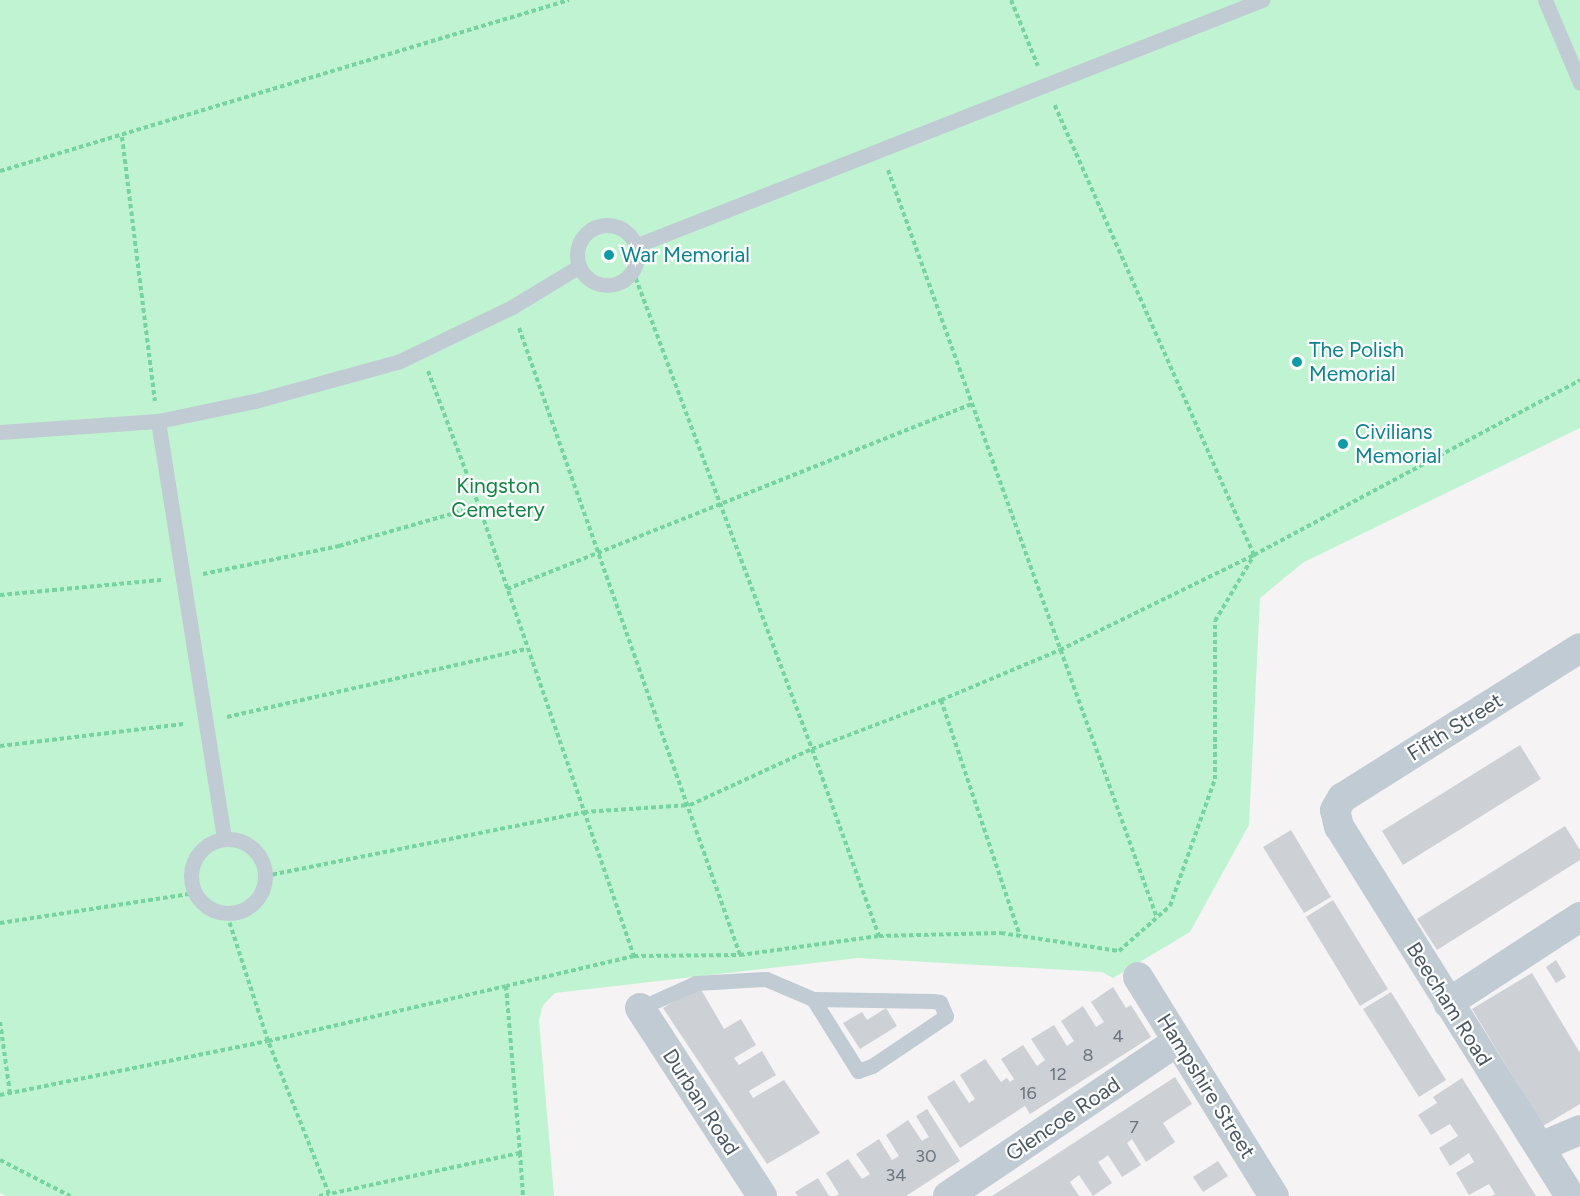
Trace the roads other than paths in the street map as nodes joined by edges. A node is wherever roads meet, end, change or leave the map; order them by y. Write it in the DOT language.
graph roads {
  1 [pos="1262,0"];
  2 [pos="1545,0"];
  3 [pos="1580,83"];
  4 [pos="635,246"];
  5 [pos="579,267"];
  6 [pos="158,421"];
  7 [pos="0,432"];
  8 [pos="1580,648"];
  9 [pos="1335,810"];
  10 [pos="224,839"];
  11 [pos="1580,917"];
  12 [pos="1138,977"];
  13 [pos="813,999"];
  14 [pos="1448,1003"];
  15 [pos="640,1008"];
  16 [pos="1178,1041"];
  17 [pos="1580,1130"];
  18 [pos="1540,1147"];
  19 [pos="762,1196"];
  20 [pos="948,1196"];
  21 [pos="1274,1196"];
  22 [pos="1570,1196"];
  1 -- 4 [label="lane"];
  2 -- 3 [label="lane"];
  4 -- 5 [label="lane"];
  4 -- 5 [label="lane"];
  5 -- 6 [label="lane"];
  6 -- 7 [label="lane"];
  6 -- 10 [label="lane"];
  8 -- 9 [label="street, Fifth Street"];
  9 -- 14 [label="street, Beecham Road"];
  10 -- 10 [label="lane"];
  11 -- 14 [label="street"];
  12 -- 16 [label="street, Hampshire Street"];
  13 -- 13 [label="lane"];
  13 -- 15 [label="lane"];
  14 -- 18 [label="street, Beecham Road"];
  15 -- 19 [label="street, Durban Road"];
  16 -- 20 [label="street, Glencoe Road"];
  16 -- 21 [label="street, Hampshire Street"];
  17 -- 18 [label="street"];
  18 -- 22 [label="street, Beecham Road"];
}
